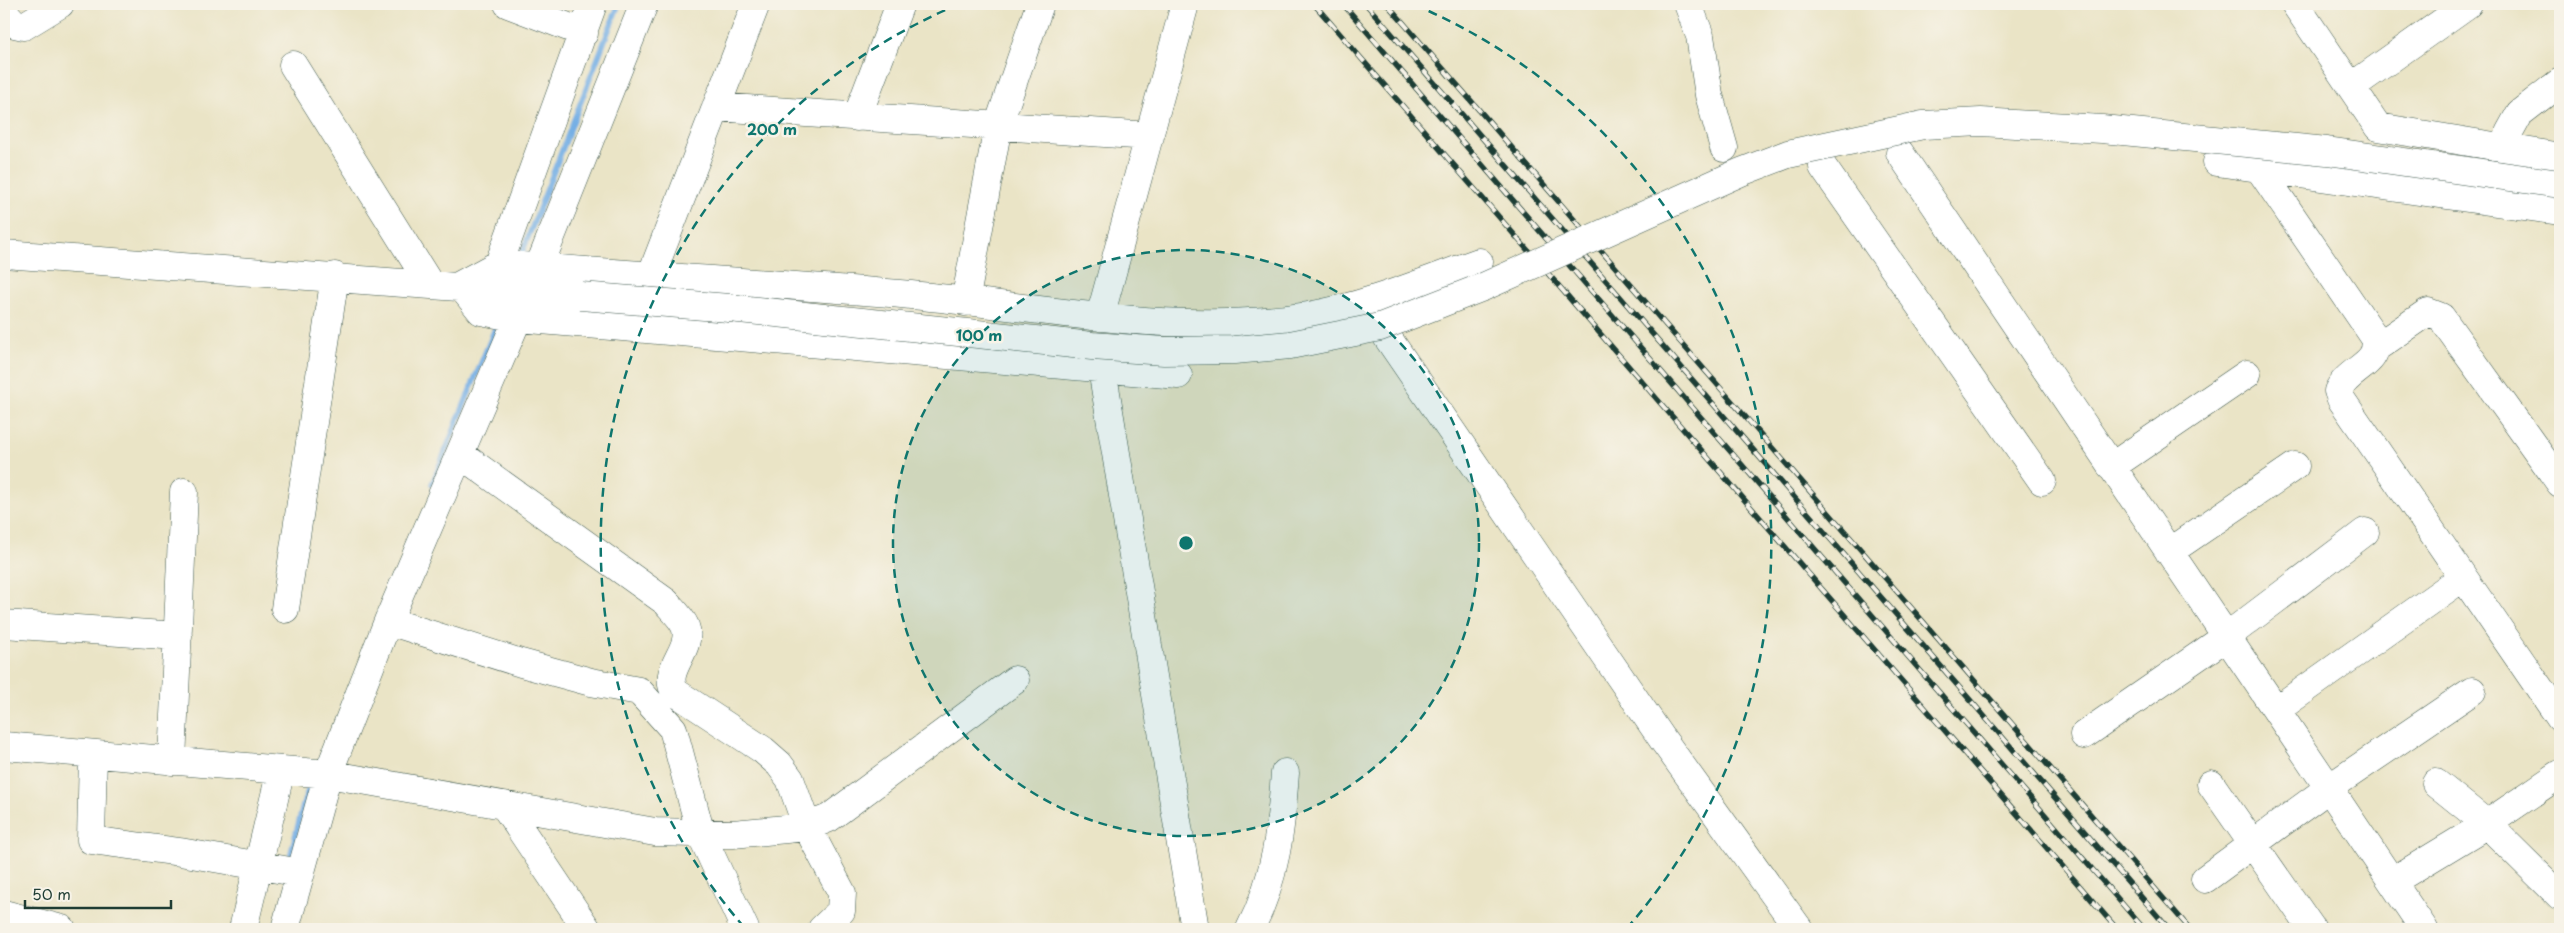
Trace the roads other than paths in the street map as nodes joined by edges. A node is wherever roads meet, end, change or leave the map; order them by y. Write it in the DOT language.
graph roads {
  1 [pos="60,4"];
  2 [pos="508,4"];
  3 [pos="593,4"];
  4 [pos="644,4"];
  5 [pos="756,4"];
  6 [pos="900,4"];
  7 [pos="1040,4"];
  8 [pos="1185,4"];
  9 [pos="1688,4"];
  10 [pos="2295,4"];
  11 [pos="2468,4"];
  12 [pos="4,12"];
  13 [pos="584,34"];
  14 [pos="293,65"];
  15 [pos="2560,82"];
  16 [pos="2351,87"];
  17 [pos="716,107"];
  18 [pos="857,117"];
  19 [pos="998,126"];
  20 [pos="1150,136"];
  21 [pos="1724,148"];
  22 [pos="2509,148"];
  23 [pos="1900,153"];
  24 [pos="2560,157"];
  25 [pos="2217,162"];
  26 [pos="1823,167"];
  27 [pos="2259,168"];
  28 [pos="2560,184"];
  29 [pos="2560,211"];
  30 [pos="4,254"];
  31 [pos="1479,262"];
  32 [pos="518,266"];
  33 [pos="335,276"];
  34 [pos="651,276"];
  35 [pos="429,283"];
  36 [pos="460,286"];
  37 [pos="965,302"];
  38 [pos="1363,302"];
  39 [pos="506,316"];
  40 [pos="1100,317"];
  41 [pos="2377,347"];
  42 [pos="1102,369"];
  43 [pos="2247,374"];
  44 [pos="1178,375"];
  45 [pos="460,454"];
  46 [pos="2296,466"];
  47 [pos="2111,467"];
  48 [pos="2042,481"];
  49 [pos="2560,484"];
  50 [pos="184,492"];
  51 [pos="2365,532"];
  52 [pos="2169,552"];
  53 [pos="2462,578"];
  54 [pos="285,609"];
  55 [pos="388,622"];
  56 [pos="4,624"];
  57 [pos="178,636"];
  58 [pos="2226,637"];
  59 [pos="1015,680"];
  60 [pos="2472,691"];
  61 [pos="2276,710"];
  62 [pos="2560,718"];
  63 [pos="2084,735"];
  64 [pos="4,746"];
  65 [pos="94,754"];
  66 [pos="172,761"];
  67 [pos="307,773"];
  68 [pos="1285,773"];
  69 [pos="2560,774"];
  70 [pos="2436,782"];
  71 [pos="2212,784"];
  72 [pos="2329,788"];
  73 [pos="504,805"];
  74 [pos="2487,824"];
  75 [pos="807,827"];
  76 [pos="701,834"];
  77 [pos="2253,844"];
  78 [pos="283,870"];
  79 [pos="2205,879"];
  80 [pos="2393,881"];
  81 [pos="2560,896"];
  82 [pos="4,914"];
  83 [pos="62,929"];
  84 [pos="243,929"];
  85 [pos="285,929"];
  86 [pos="587,929"];
  87 [pos="745,929"];
  88 [pos="822,929"];
  89 [pos="1195,929"];
  90 [pos="1250,929"];
  91 [pos="1799,929"];
  92 [pos="2312,929"];
  93 [pos="2424,929"];
  1 -- 12 [label="street"];
  2 -- 13 [label="street"];
  3 -- 13 [label="street"];
  4 -- 32 [label="street"];
  5 -- 17 [label="street"];
  6 -- 18 [label="street"];
  7 -- 19 [label="street"];
  8 -- 20 [label="street"];
  9 -- 21 [label="street"];
  10 -- 16 [label="street"];
  11 -- 16 [label="street"];
  13 -- 32 [label="street"];
  14 -- 35 [label="street"];
  15 -- 22 [label="street"];
  16 -- 22 [label="street"];
  17 -- 18 [label="street"];
  17 -- 34 [label="street"];
  18 -- 19 [label="street"];
  19 -- 20 [label="street"];
  19 -- 37 [label="street"];
  20 -- 40 [label="street"];
  22 -- 24 [label="street"];
  23 -- 47 [label="street"];
  25 -- 27 [label="street"];
  26 -- 48 [label="street"];
  27 -- 29 [label="street"];
  27 -- 41 [label="street"];
  28 -- 36 [label="street, bridge"];
  30 -- 33 [label="street"];
  31 -- 38 [label="street"];
  32 -- 34 [label="street"];
  32 -- 36 [label="street"];
  33 -- 35 [label="street"];
  33 -- 54 [label="street"];
  34 -- 37 [label="street"];
  35 -- 36 [label="street"];
  36 -- 39 [label="street"];
  37 -- 40 [label="street"];
  38 -- 40 [label="street"];
  38 -- 91 [label="street"];
  39 -- 42 [label="street"];
  39 -- 45 [label="street"];
  41 -- 49 [label="street"];
  41 -- 53 [label="street"];
  42 -- 44 [label="street"];
  42 -- 89 [label="street"];
  43 -- 47 [label="street"];
  45 -- 55 [label="street"];
  45 -- 75 [label="street"];
  46 -- 52 [label="street"];
  47 -- 52 [label="street"];
  50 -- 57 [label="street"];
  51 -- 58 [label="street"];
  52 -- 58 [label="street"];
  53 -- 61 [label="street"];
  53 -- 62 [label="street"];
  55 -- 67 [label="street"];
  55 -- 76 [label="street"];
  56 -- 57 [label="street"];
  57 -- 66 [label="street"];
  58 -- 61 [label="street"];
  58 -- 63 [label="street"];
  59 -- 75 [label="street"];
  60 -- 72 [label="street"];
  61 -- 72 [label="street"];
  64 -- 65 [label="street"];
  65 -- 66 [label="street"];
  65 -- 78 [label="street"];
  66 -- 67 [label="street"];
  67 -- 73 [label="street"];
  67 -- 78 [label="street"];
  67 -- 78 [label="street"];
  68 -- 90 [label="street"];
  69 -- 74 [label="street"];
  70 -- 74 [label="street"];
  71 -- 77 [label="street"];
  72 -- 77 [label="street"];
  72 -- 80 [label="street"];
  73 -- 76 [label="street"];
  73 -- 86 [label="street"];
  74 -- 80 [label="street"];
  74 -- 81 [label="street"];
  75 -- 76 [label="street"];
  75 -- 88 [label="street"];
  76 -- 87 [label="street"];
  77 -- 79 [label="street"];
  77 -- 92 [label="street"];
  78 -- 84 [label="street"];
  78 -- 85 [label="street"];
  80 -- 93 [label="street"];
  82 -- 83 [label="street"];
}
